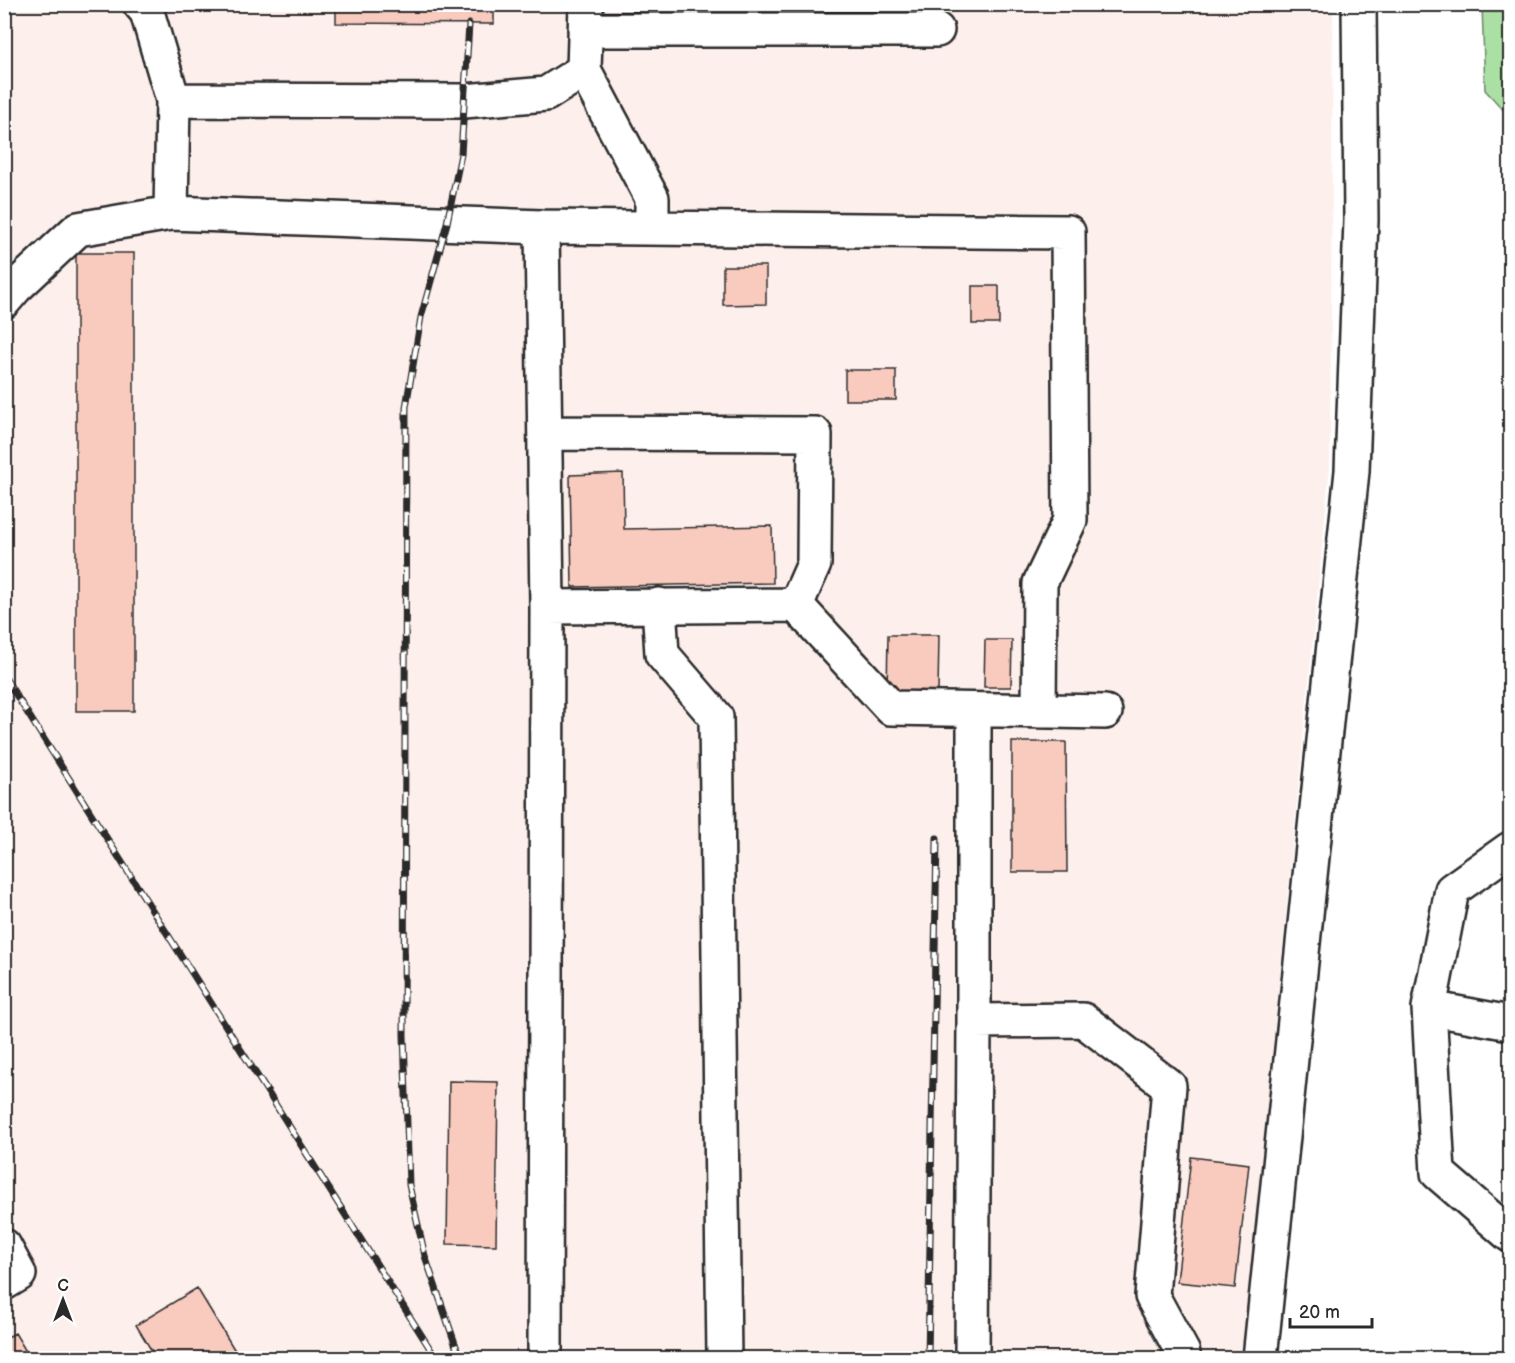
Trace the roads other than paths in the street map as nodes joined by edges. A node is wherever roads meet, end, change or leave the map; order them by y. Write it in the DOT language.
graph roads {
  1 [pos="140,4"];
  2 [pos="1359,4"];
  3 [pos="585,17"];
  4 [pos="937,30"];
  5 [pos="584,69"];
  6 [pos="173,100"];
  7 [pos="171,213"];
  8 [pos="652,226"];
  9 [pos="543,227"];
  10 [pos="4,301"];
  11 [pos="545,433"];
  12 [pos="659,605"];
  13 [pos="795,605"];
  14 [pos="547,607"];
  15 [pos="974,710"];
  16 [pos="1039,711"];
  17 [pos="1106,712"];
  18 [pos="1510,849"];
  19 [pos="1429,1008"];
  20 [pos="974,1021"];
  21 [pos="1510,1023"];
  22 [pos="1510,1235"];
  23 [pos="4,1245"];
  24 [pos="4,1283"];
  25 [pos="545,1359"];
  26 [pos="724,1359"];
  27 [pos="972,1359"];
  28 [pos="1182,1359"];
  29 [pos="1260,1359"];
  1 -- 6 [label="street"];
  2 -- 29 [label="street"];
  3 -- 4 [label="street"];
  3 -- 5 [label="street"];
  5 -- 6 [label="street"];
  5 -- 8 [label="street"];
  6 -- 7 [label="street"];
  7 -- 9 [label="street"];
  7 -- 10 [label="street"];
  8 -- 9 [label="street"];
  8 -- 16 [label="street"];
  9 -- 11 [label="street"];
  11 -- 13 [label="street"];
  11 -- 14 [label="street"];
  12 -- 13 [label="street"];
  12 -- 14 [label="street"];
  12 -- 26 [label="street"];
  13 -- 15 [label="street"];
  14 -- 25 [label="street"];
  15 -- 16 [label="street"];
  15 -- 20 [label="street"];
  16 -- 17 [label="street"];
  18 -- 19 [label="street"];
  19 -- 21 [label="street"];
  19 -- 22 [label="street"];
  20 -- 27 [label="street"];
  20 -- 28 [label="street"];
  23 -- 24 [label="street"];
}
